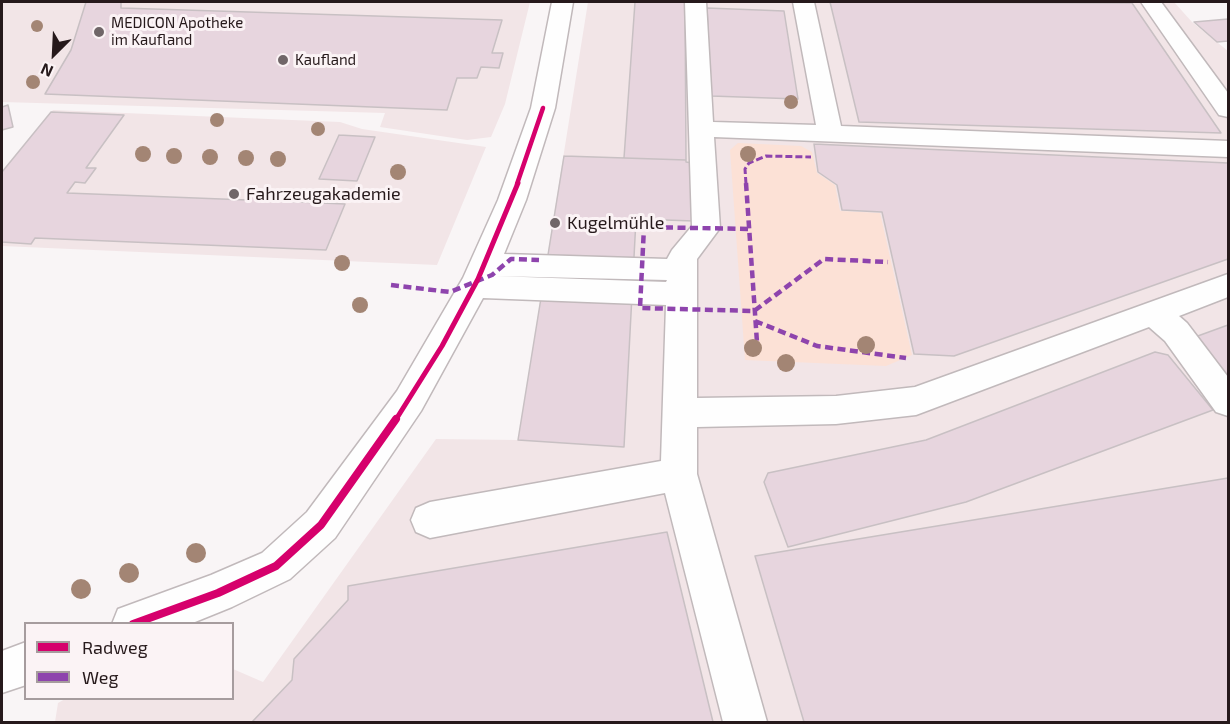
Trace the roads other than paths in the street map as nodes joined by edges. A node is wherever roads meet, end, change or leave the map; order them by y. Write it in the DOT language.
graph roads {
  1 [pos="562,2"];
  2 [pos="695,2"];
  3 [pos="804,2"];
  4 [pos="1151,2"];
  5 [pos="1228,110"];
  6 [pos="701,129"];
  7 [pos="830,134"];
  8 [pos="1228,149"];
  9 [pos="480,275"];
  10 [pos="682,282"];
  11 [pos="1228,285"];
  12 [pos="1155,313"];
  13 [pos="1228,402"];
  14 [pos="679,413"];
  15 [pos="680,474"];
  16 [pos="430,520"];
  17 [pos="138,622"];
  18 [pos="24,664"];
  19 [pos="2,672"];
  20 [pos="745,723"];
  1 -- 9 [label="street"];
  2 -- 6 [label="street"];
  3 -- 7 [label="street"];
  4 -- 5 [label="street"];
  6 -- 7 [label="street"];
  6 -- 10 [label="street"];
  7 -- 8 [label="street"];
  9 -- 10 [label="street"];
  9 -- 17 [label="street"];
  10 -- 14 [label="street"];
  11 -- 12 [label="street"];
  12 -- 13 [label="street"];
  12 -- 14 [label="street"];
  14 -- 15 [label="street"];
  15 -- 16 [label="street"];
  15 -- 20 [label="street"];
  18 -- 19 [label="street"];
}
